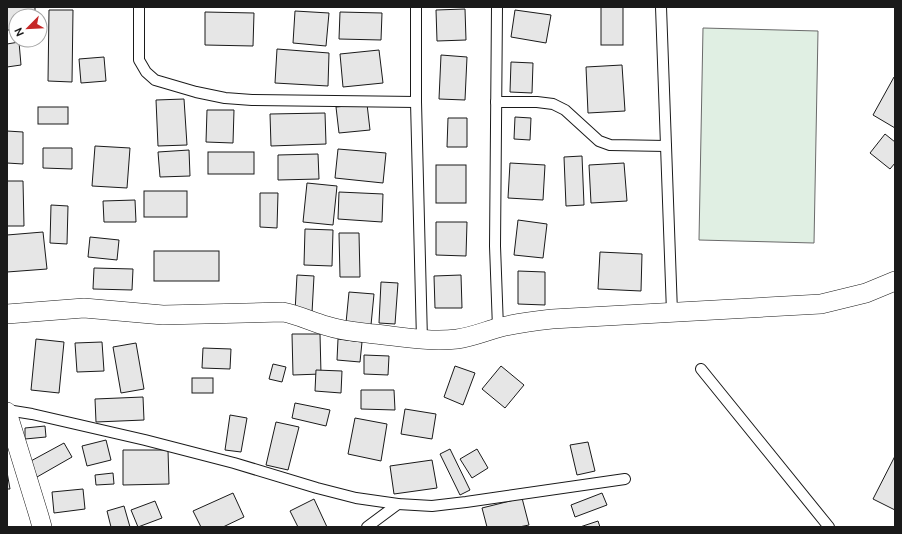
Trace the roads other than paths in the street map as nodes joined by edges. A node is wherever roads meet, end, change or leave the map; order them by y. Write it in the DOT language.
graph roads {
  1 [pos="139,7"];
  2 [pos="416,7"];
  3 [pos="497,7"];
  4 [pos="661,7"];
  5 [pos="416,102"];
  6 [pos="496,102"];
  7 [pos="666,146"];
  8 [pos="895,281"];
  9 [pos="672,312"];
  10 [pos="7,314"];
  11 [pos="498,328"];
  12 [pos="422,340"];
  13 [pos="701,369"];
  14 [pos="7,411"];
  15 [pos="625,478"];
  16 [pos="398,504"];
  17 [pos="42,527"];
  18 [pos="367,527"];
  19 [pos="829,527"];
  1 -- 5 [label="lane"];
  2 -- 5 [label="lane"];
  3 -- 6 [label="lane"];
  4 -- 7 [label="lane"];
  5 -- 12 [label="lane"];
  6 -- 7 [label="lane"];
  6 -- 11 [label="lane"];
  7 -- 9 [label="lane"];
  8 -- 9 [label="street"];
  9 -- 11 [label="street"];
  10 -- 12 [label="street"];
  11 -- 12 [label="street"];
  13 -- 19 [label="lane"];
  14 -- 16 [label="lane"];
  14 -- 17 [label="street"];
  15 -- 16 [label="lane"];
  16 -- 18 [label="lane"];
}
